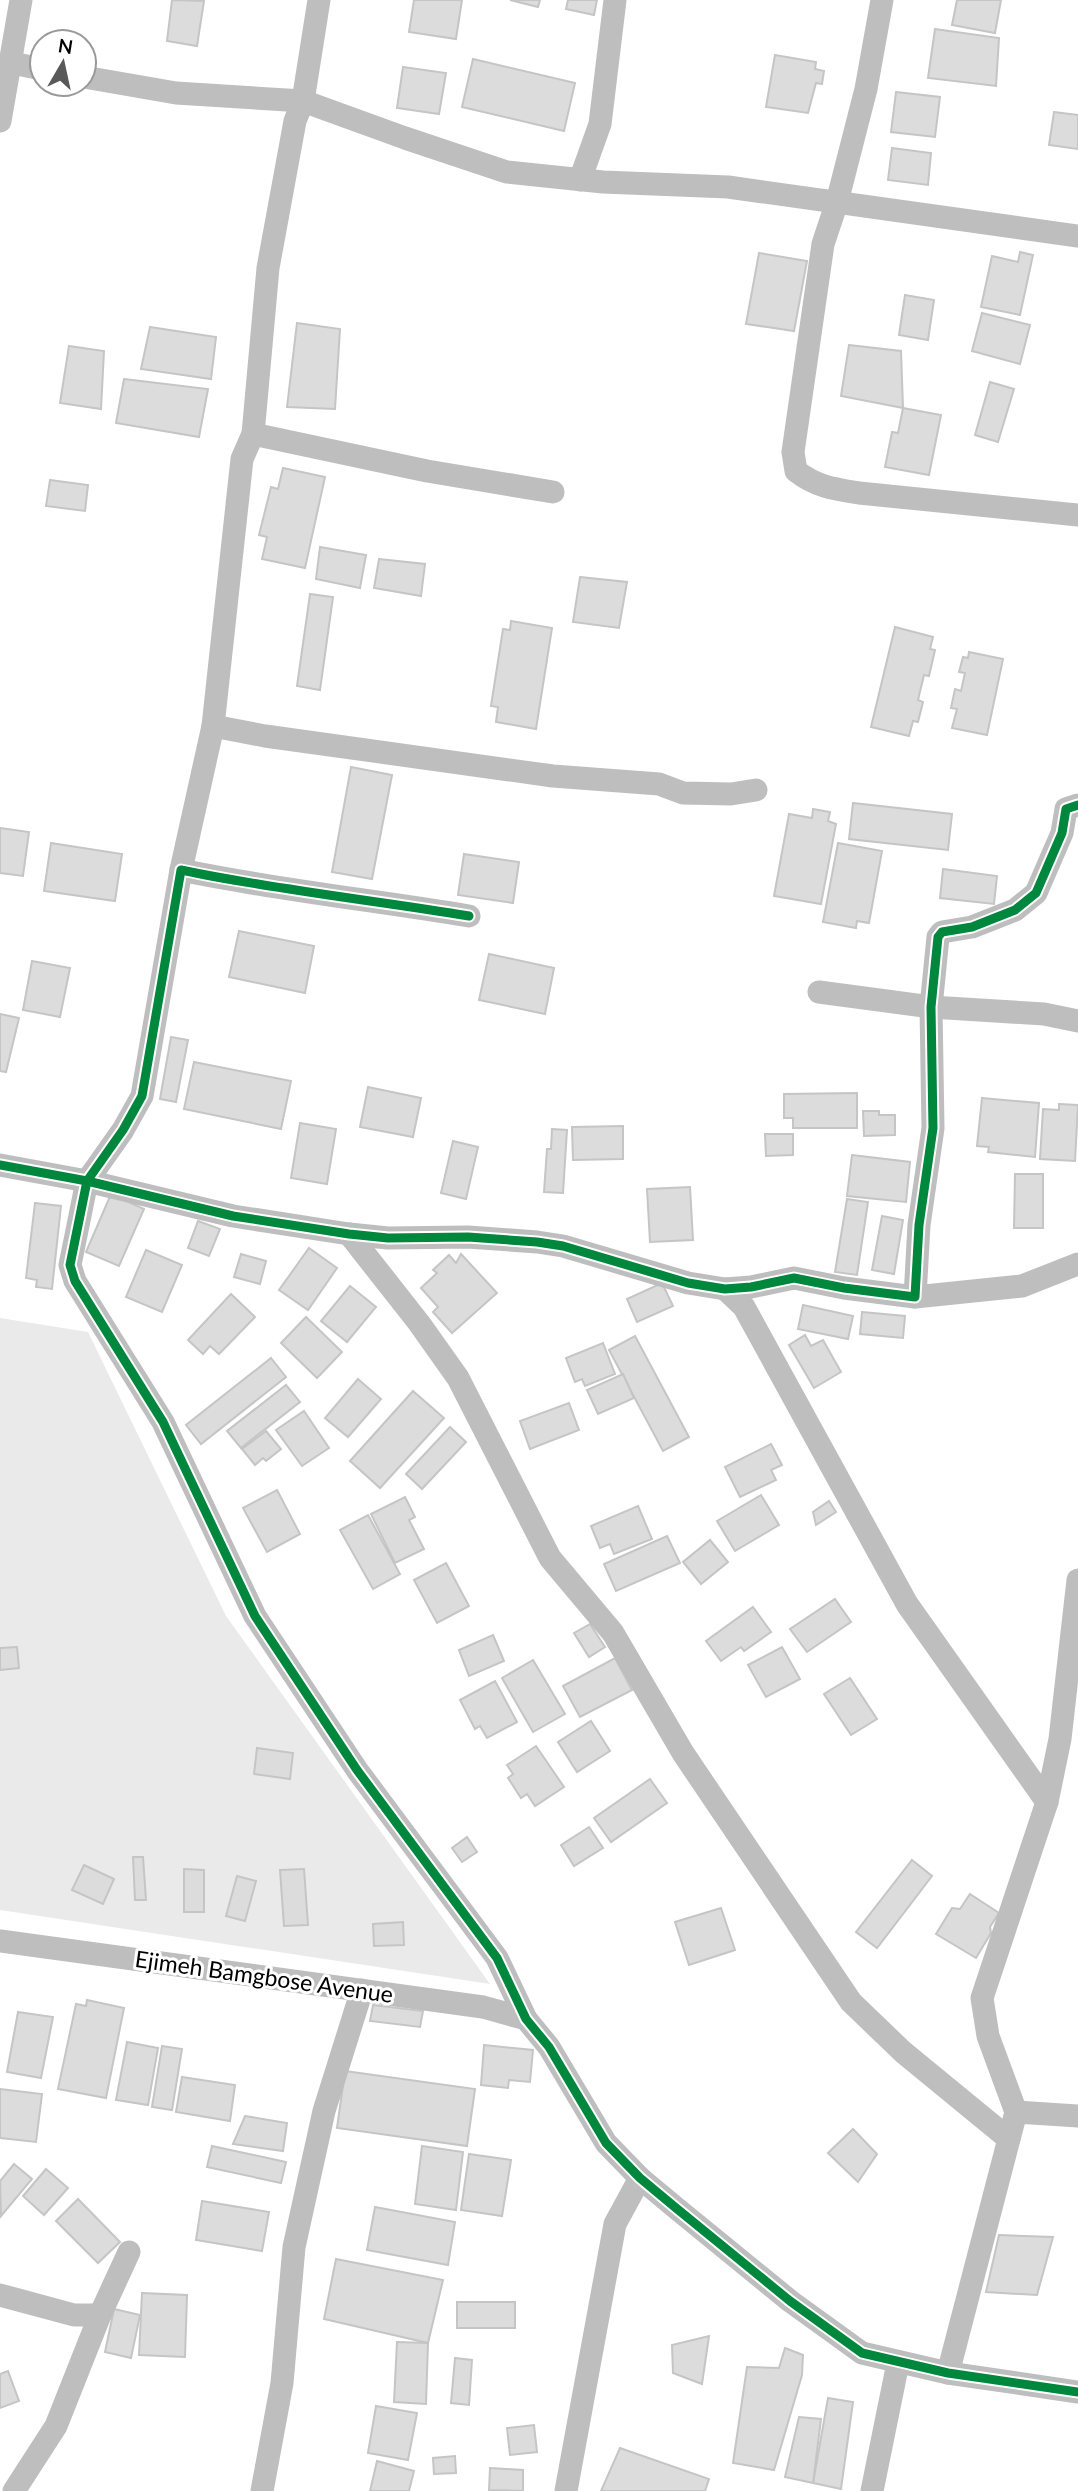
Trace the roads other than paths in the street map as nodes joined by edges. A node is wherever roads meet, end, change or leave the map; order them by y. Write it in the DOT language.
graph roads {
  1 [pos="21,0"];
  2 [pos="318,0"];
  3 [pos="615,0"];
  4 [pos="882,0"];
  5 [pos="12,63"];
  6 [pos="28,66"];
  7 [pos="98,79"];
  8 [pos="303,100"];
  9 [pos="0,121"];
  10 [pos="580,180"];
  11 [pos="837,202"];
  12 [pos="1078,236"];
  13 [pos="253,434"];
  14 [pos="553,492"];
  15 [pos="1078,515"];
  16 [pos="213,726"];
  17 [pos="756,790"];
  18 [pos="1078,805"];
  19 [pos="181,870"];
  20 [pos="469,916"];
  21 [pos="819,992"];
  22 [pos="931,1007"];
  23 [pos="1078,1021"];
  24 [pos="0,1165"];
  25 [pos="87,1181"];
  26 [pos="349,1234"];
  27 [pos="1078,1264"];
  28 [pos="725,1289"];
  29 [pos="915,1297"];
  30 [pos="1078,1580"];
  31 [pos="1047,1802"];
  32 [pos="0,1941"];
  33 [pos="362,1990"];
  34 [pos="526,2019"];
  35 [pos="1016,2112"];
  36 [pos="1078,2116"];
  37 [pos="1009,2139"];
  38 [pos="640,2178"];
  39 [pos="129,2252"];
  40 [pos="0,2295"];
  41 [pos="100,2315"];
  42 [pos="898,2363"];
  43 [pos="948,2373"];
  44 [pos="1078,2392"];
  45 [pos="14,2491"];
  46 [pos="262,2491"];
  47 [pos="566,2491"];
  48 [pos="872,2491"];
  1 -- 5 [label="street"];
  2 -- 8 [label="street"];
  3 -- 10 [label="street"];
  4 -- 11 [label="street"];
  5 -- 6 [label="street"];
  5 -- 9 [label="street"];
  7 -- 8 [label="street"];
  8 -- 10 [label="street"];
  8 -- 13 [label="street"];
  10 -- 11 [label="street"];
  11 -- 12 [label="street"];
  11 -- 15 [label="street"];
  13 -- 14 [label="street"];
  13 -- 16 [label="street"];
  16 -- 17 [label="street"];
  16 -- 19 [label="street"];
  18 -- 22 [label="street"];
  19 -- 20 [label="street"];
  19 -- 25 [label="street"];
  21 -- 22 [label="street"];
  22 -- 23 [label="street"];
  22 -- 29 [label="street"];
  24 -- 25 [label="street"];
  25 -- 26 [label="street"];
  25 -- 34 [label="street"];
  26 -- 28 [label="street"];
  26 -- 37 [label="street"];
  27 -- 29 [label="street"];
  28 -- 29 [label="street"];
  28 -- 31 [label="street"];
  30 -- 31 [label="street"];
  31 -- 35 [label="street"];
  32 -- 33 [label="street, Ejimeh Bamgbose Avenue"];
  33 -- 34 [label="street, Ejimeh Bamgbose Avenue"];
  33 -- 46 [label="street"];
  34 -- 38 [label="street"];
  35 -- 36 [label="street"];
  35 -- 37 [label="street"];
  37 -- 43 [label="street"];
  38 -- 42 [label="street"];
  38 -- 47 [label="street"];
  39 -- 41 [label="street"];
  40 -- 41 [label="street"];
  41 -- 45 [label="street"];
  42 -- 43 [label="street"];
  42 -- 48 [label="street"];
  43 -- 44 [label="street"];
}
